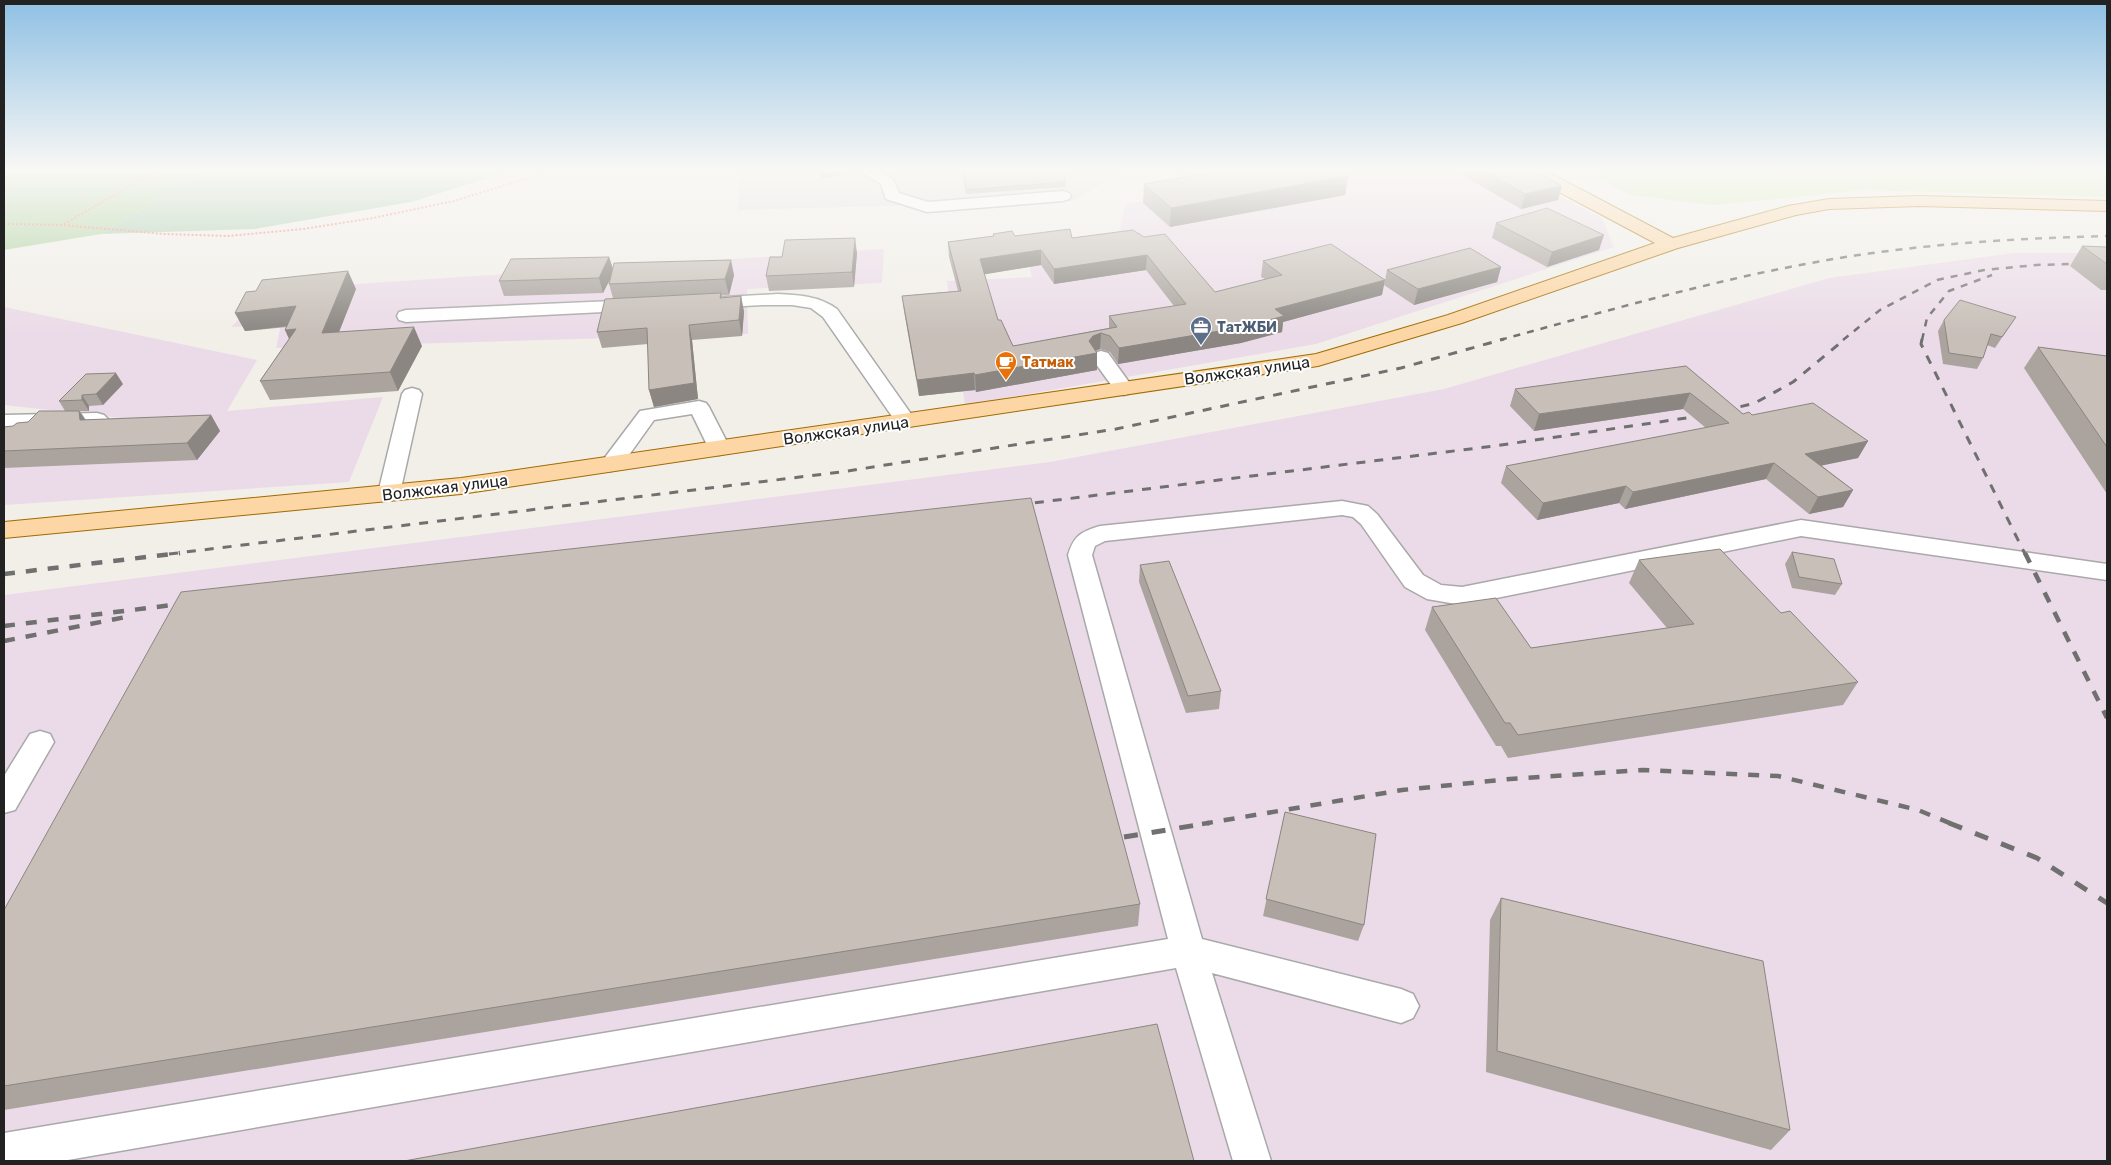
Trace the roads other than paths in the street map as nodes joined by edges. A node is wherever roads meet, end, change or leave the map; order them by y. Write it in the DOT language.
graph roads {
  1 [pos="1636,225"];
  2 [pos="1738,225"];
  3 [pos="1671,244"];
  4 [pos="684,304"];
  5 [pos="655,305"];
  6 [pos="406,316"];
  7 [pos="1101,358"];
  8 [pos="1124,388"];
  9 [pos="412,394"];
  10 [pos="97,419"];
  11 [pos="4,421"];
  12 [pos="905,421"];
  13 [pos="720,448"];
  14 [pos="612,464"];
  15 [pos="389,493"];
  16 [pos="4,530"];
  17 [pos="2104,565"];
  18 [pos="40,742"];
  19 [pos="4,801"];
  20 [pos="1188,952"];
  21 [pos="1401,1006"];
  22 [pos="4,1152"];
  23 [pos="1252,1161"];
  1 -- 3 [label="main road"];
  2 -- 3 [label="main road, Волжская улица"];
  3 -- 8 [label="main road, Волжская улица"];
  4 -- 12 [label="street"];
  5 -- 6 [label="street"];
  7 -- 8 [label="street"];
  8 -- 12 [label="main road, Волжская улица"];
  9 -- 15 [label="street"];
  10 -- 11 [label="street"];
  12 -- 13 [label="main road, Волжская улица"];
  13 -- 14 [label="main road, Волжская улица"];
  13 -- 14 [label="street"];
  14 -- 15 [label="main road, Волжская улица"];
  15 -- 16 [label="main road, Волжская улица"];
  17 -- 20 [label="street"];
  18 -- 19 [label="street"];
  20 -- 21 [label="street"];
  20 -- 22 [label="street"];
  20 -- 23 [label="street"];
}
